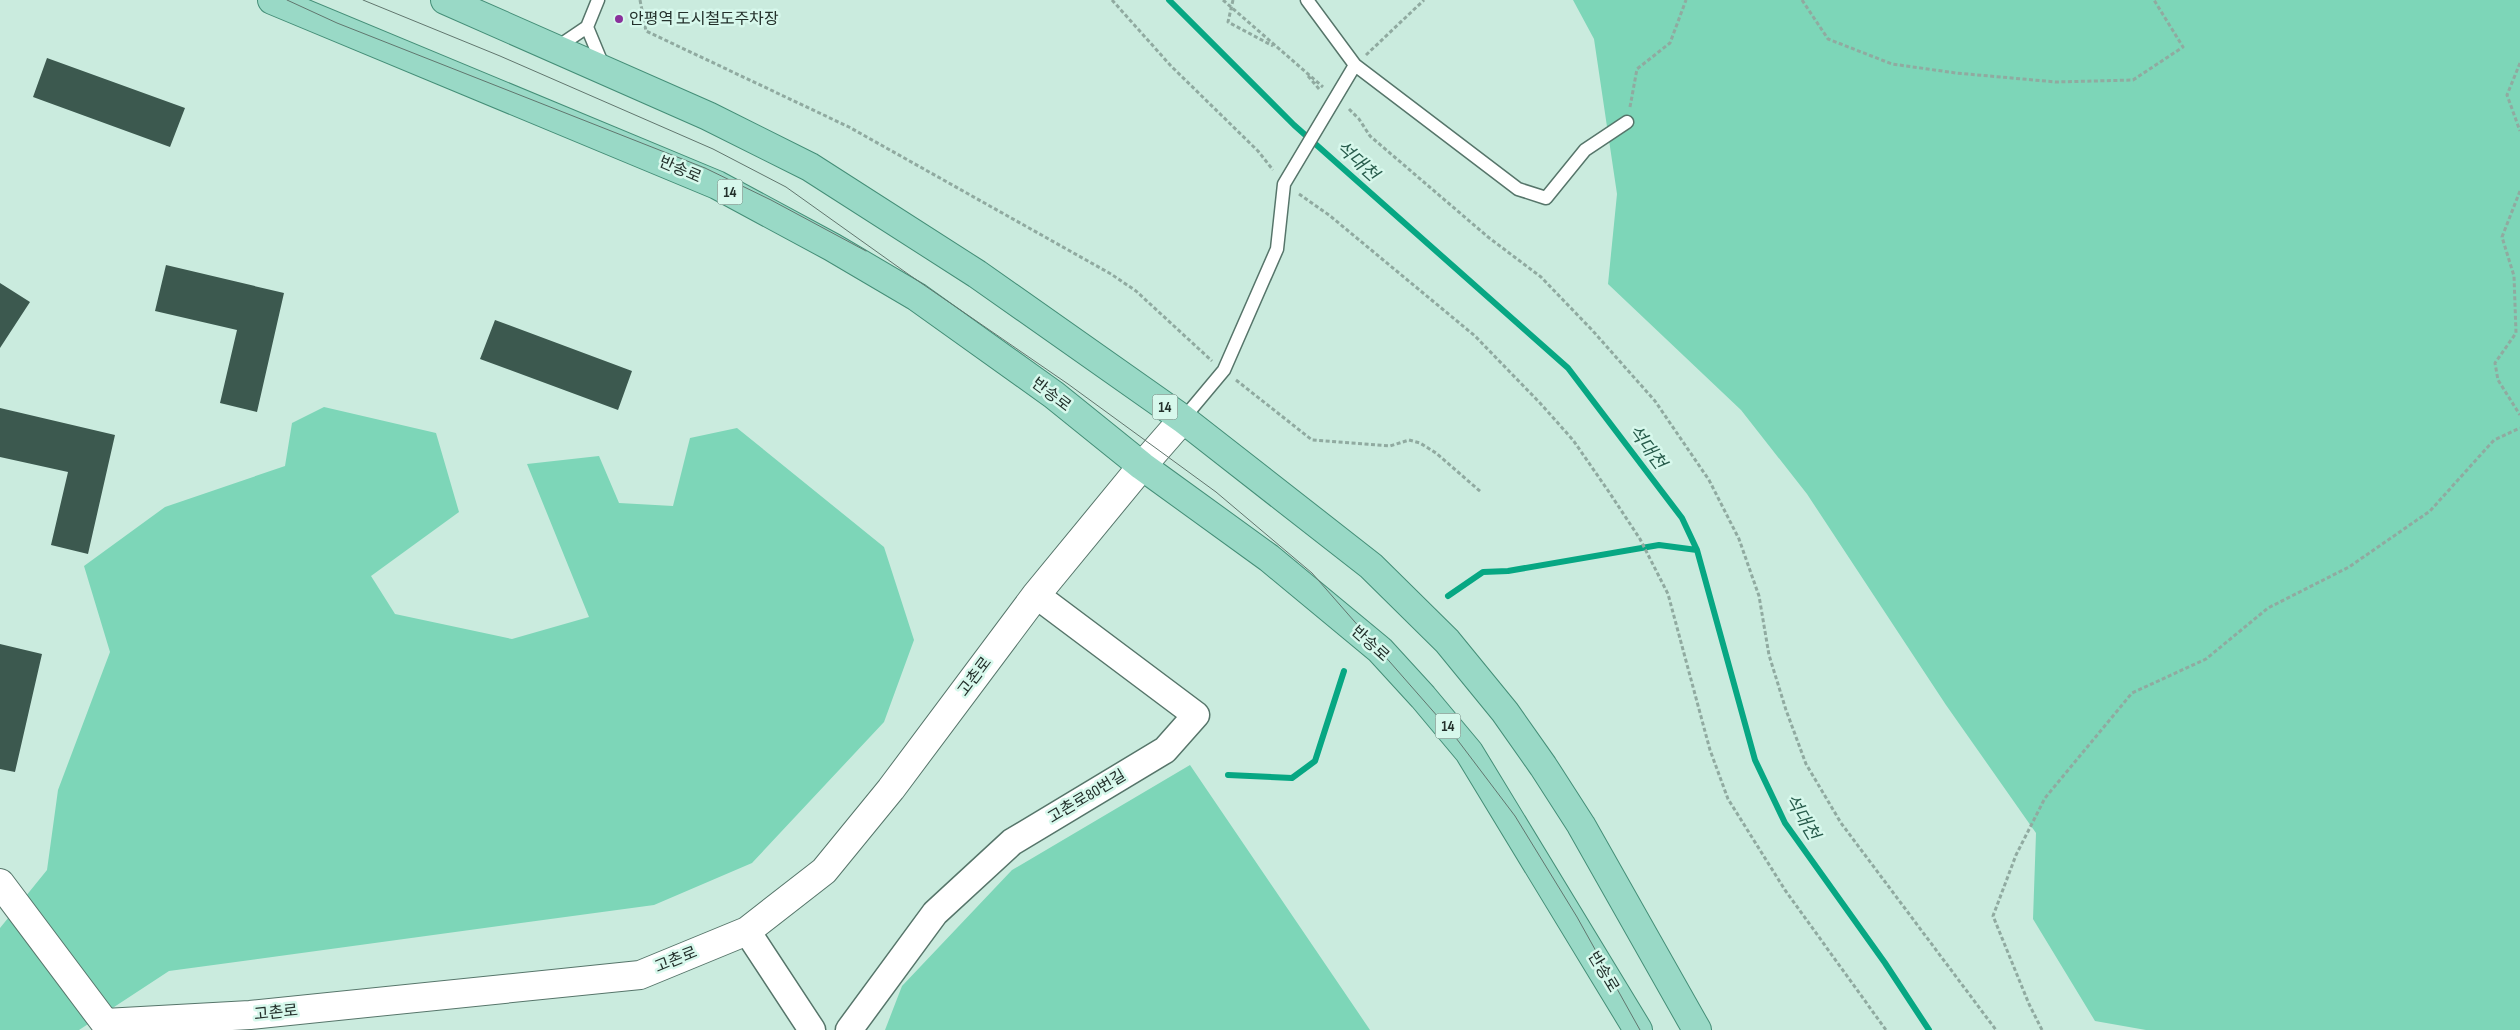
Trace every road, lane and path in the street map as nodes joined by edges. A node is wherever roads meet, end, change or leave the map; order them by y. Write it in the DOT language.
graph roads {
  1 [pos="272,0"];
  2 [pos="445,0"];
  3 [pos="598,0"];
  4 [pos="640,0"];
  5 [pos="1112,0"];
  6 [pos="1223,0"];
  7 [pos="1233,0"];
  8 [pos="1307,0"];
  9 [pos="1424,0"];
  10 [pos="1686,0"];
  11 [pos="1802,0"];
  12 [pos="2154,0"];
  13 [pos="587,27"];
  14 [pos="556,48"];
  15 [pos="2520,63"];
  16 [pos="1355,65"];
  17 [pos="605,70"];
  18 [pos="1322,92"];
  19 [pos="1336,98"];
  20 [pos="1627,122"];
  21 [pos="2520,131"];
  22 [pos="1284,184"];
  23 [pos="2520,190"];
  24 [pos="1224,370"];
  25 [pos="2520,415"];
  26 [pos="1183,419"];
  27 [pos="2520,428"];
  28 [pos="1142,466"];
  29 [pos="1481,492"];
  30 [pos="1036,595"];
  31 [pos="4,897"];
  32 [pos="747,931"];
  33 [pos="97,1026"];
  34 [pos="812,1030"];
  35 [pos="849,1030"];
  36 [pos="1638,1030"];
  37 [pos="1697,1030"];
  38 [pos="1886,1030"];
  39 [pos="1996,1030"];
  40 [pos="2042,1030"];
  1 -- 28 [label="main road, 반송로 / 14"];
  2 -- 14 [label="main road, 14"];
  3 -- 13 [label="lane"];
  4 -- 24 [label="path"];
  5 -- 22 [label="path"];
  6 -- 19 [label="path"];
  7 -- 18 [label="path"];
  8 -- 16 [label="lane"];
  9 -- 16 [label="path"];
  10 -- 20 [label="path"];
  11 -- 12 [label="path"];
  13 -- 14 [label="lane"];
  13 -- 17 [label="lane"];
  14 -- 17 [label="main road, 14"];
  15 -- 21 [label="path"];
  16 -- 19 [label="lane"];
  16 -- 20 [label="lane"];
  17 -- 26 [label="main road, 14"];
  19 -- 22 [label="lane"];
  19 -- 39 [label="path"];
  22 -- 24 [label="lane"];
  22 -- 38 [label="path"];
  23 -- 25 [label="path"];
  24 -- 26 [label="lane"];
  24 -- 29 [label="path"];
  26 -- 28 [label="street, 고촌로"];
  26 -- 37 [label="main road, 14"];
  27 -- 40 [label="path"];
  28 -- 30 [label="street, 고촌로"];
  28 -- 36 [label="main road, 반송로 / 14"];
  30 -- 32 [label="street, 고촌로"];
  30 -- 35 [label="street, 고촌로80번길"];
  31 -- 33 [label="street, 고촌로"];
  32 -- 33 [label="street, 고촌로"];
  32 -- 34 [label="street"];
}
